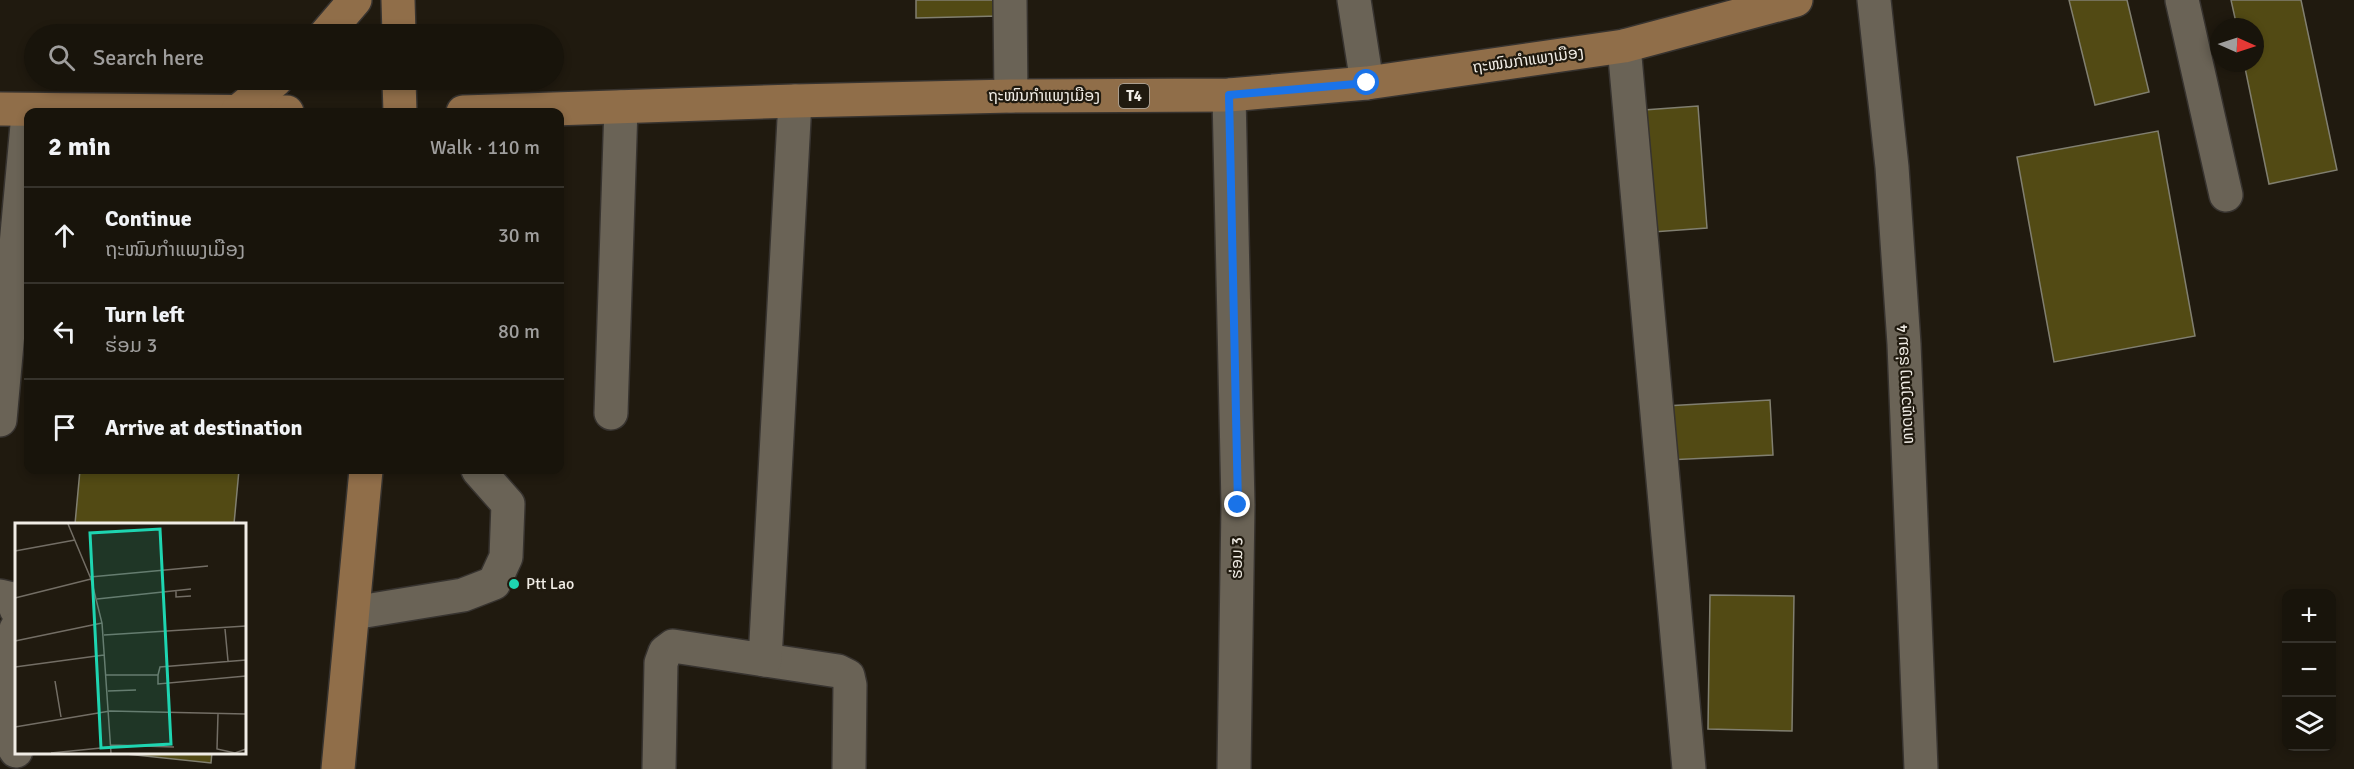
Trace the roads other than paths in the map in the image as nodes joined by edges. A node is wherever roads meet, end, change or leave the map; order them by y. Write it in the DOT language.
graph roads {
  1 [pos="355,0"];
  2 [pos="398,0"];
  3 [pos="1010,0"];
  4 [pos="1354,0"];
  5 [pos="1796,0"];
  6 [pos="1874,0"];
  7 [pos="2182,0"];
  8 [pos="335,24"];
  9 [pos="399,24"];
  10 [pos="1624,46"];
  11 [pos="1367,83"];
  12 [pos="263,90"];
  13 [pos="399,90"];
  14 [pos="1229,95"];
  15 [pos="1011,96"];
  16 [pos="795,100"];
  17 [pos="621,107"];
  18 [pos="14,108"];
  19 [pos="241,108"];
  20 [pos="400,108"];
  21 [pos="564,109"];
  22 [pos="2226,195"];
  23 [pos="611,413"];
  24 [pos="0,420"];
  25 [pos="366,474"];
  26 [pos="482,474"];
  27 [pos="0,596"];
  28 [pos="15,606"];
  29 [pos="353,613"];
  30 [pos="15,645"];
  31 [pos="765,660"];
  32 [pos="15,749"];
  33 [pos="19,754"];
  34 [pos="30,769"];
  35 [pos="338,769"];
  36 [pos="659,769"];
  37 [pos="849,769"];
  38 [pos="1234,769"];
  39 [pos="1689,769"];
  40 [pos="1921,769"];
  1 -- 8 [label="main road"];
  2 -- 9 [label="main road"];
  3 -- 15 [label="street"];
  4 -- 11 [label="street"];
  5 -- 10 [label="main road, ຖະໜົນກຳແພງເມືອງ / T4"];
  6 -- 40 [label="street, ທາດຫຼວງກາງ ຮ່ອມ 4"];
  7 -- 22 [label="street"];
  10 -- 11 [label="main road, ຖະໜົນກຳແພງເມືອງ / T4"];
  10 -- 39 [label="street"];
  11 -- 14 [label="main road, ຖະໜົນກຳແພງເມືອງ / T4"];
  12 -- 19 [label="main road"];
  13 -- 20 [label="main road"];
  14 -- 15 [label="main road, ຖະໜົນກຳແພງເມືອງ / T4"];
  14 -- 38 [label="street, ຮ່ອມ 3"];
  15 -- 16 [label="main road, ຖະໜົນກຳແພງເມືອງ / T4"];
  16 -- 17 [label="main road, ຖະໜົນກຳແພງເມືອງ / T4"];
  16 -- 31 [label="street"];
  17 -- 21 [label="main road, ຖະໜົນກຳແພງເມືອງ / T4"];
  17 -- 23 [label="street"];
  18 -- 24 [label="street"];
  25 -- 29 [label="main road"];
  26 -- 29 [label="street"];
  27 -- 28 [label="street"];
  29 -- 35 [label="main road"];
  30 -- 32 [label="street"];
  31 -- 36 [label="street"];
  31 -- 37 [label="street"];
  33 -- 34 [label="street"];
}
